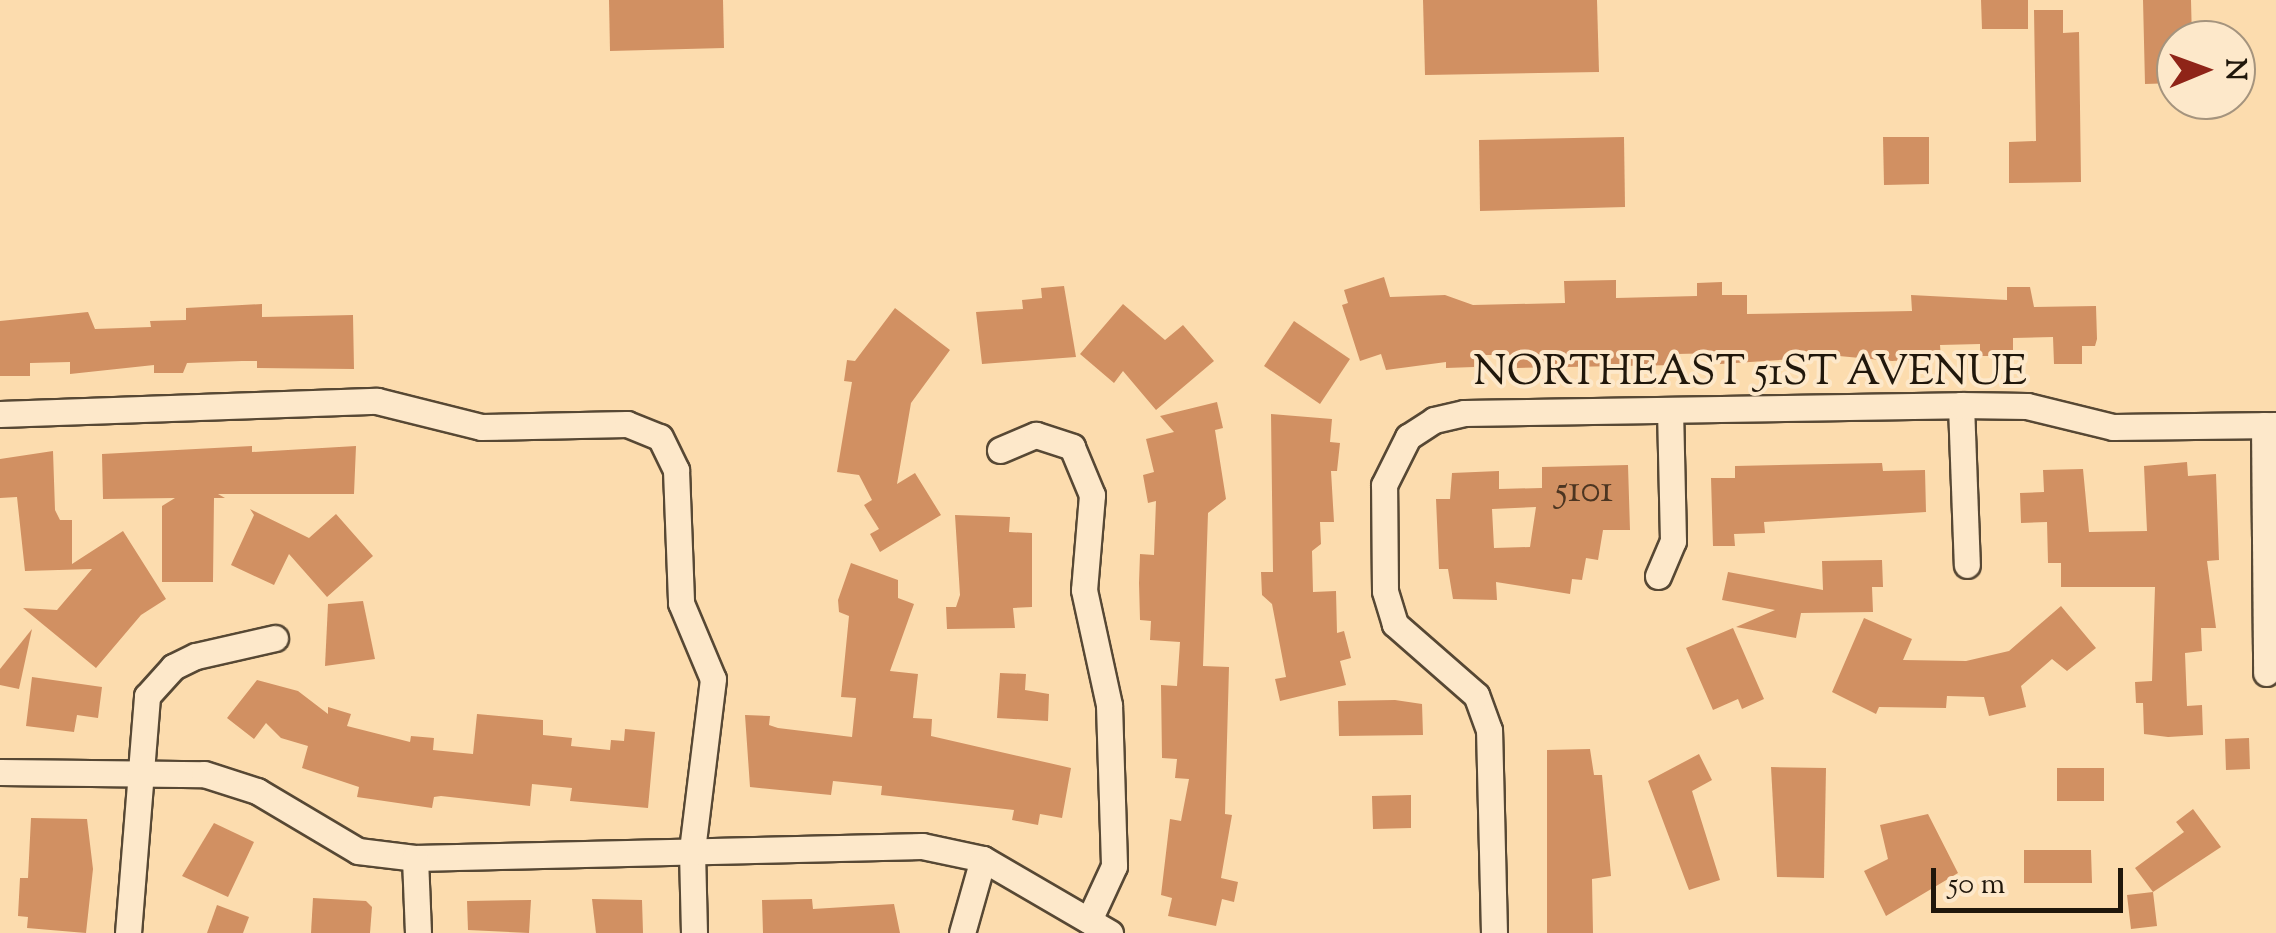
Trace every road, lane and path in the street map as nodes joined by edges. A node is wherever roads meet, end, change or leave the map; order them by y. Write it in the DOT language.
graph roads {
  1 [pos="1961,405"];
  2 [pos="1670,410"];
  3 [pos="0,414"];
  4 [pos="2270,425"];
  5 [pos="1000,450"];
  6 [pos="1966,566"];
  7 [pos="1658,576"];
  8 [pos="274,638"];
  9 [pos="2266,673"];
  10 [pos="140,770"];
  11 [pos="0,772"];
  12 [pos="692,852"];
  13 [pos="415,858"];
  14 [pos="983,859"];
  15 [pos="1099,927"];
  16 [pos="128,933"];
  17 [pos="418,933"];
  18 [pos="694,933"];
  19 [pos="962,933"];
  20 [pos="1494,933"];
  1 -- 2 [label="street, NORTHEAST 51ST AVENUE"];
  1 -- 4 [label="street, NORTHEAST 51ST AVENUE"];
  1 -- 6 [label="street"];
  2 -- 7 [label="street"];
  2 -- 20 [label="street, NORTHEAST 51ST AVENUE"];
  3 -- 12 [label="street"];
  4 -- 9 [label="street"];
  5 -- 15 [label="street"];
  8 -- 10 [label="street"];
  10 -- 11 [label="street"];
  10 -- 13 [label="street"];
  10 -- 16 [label="street"];
  12 -- 13 [label="street"];
  12 -- 14 [label="street"];
  12 -- 18 [label="street"];
  13 -- 17 [label="street"];
  14 -- 15 [label="street"];
  14 -- 19 [label="street"];
}
